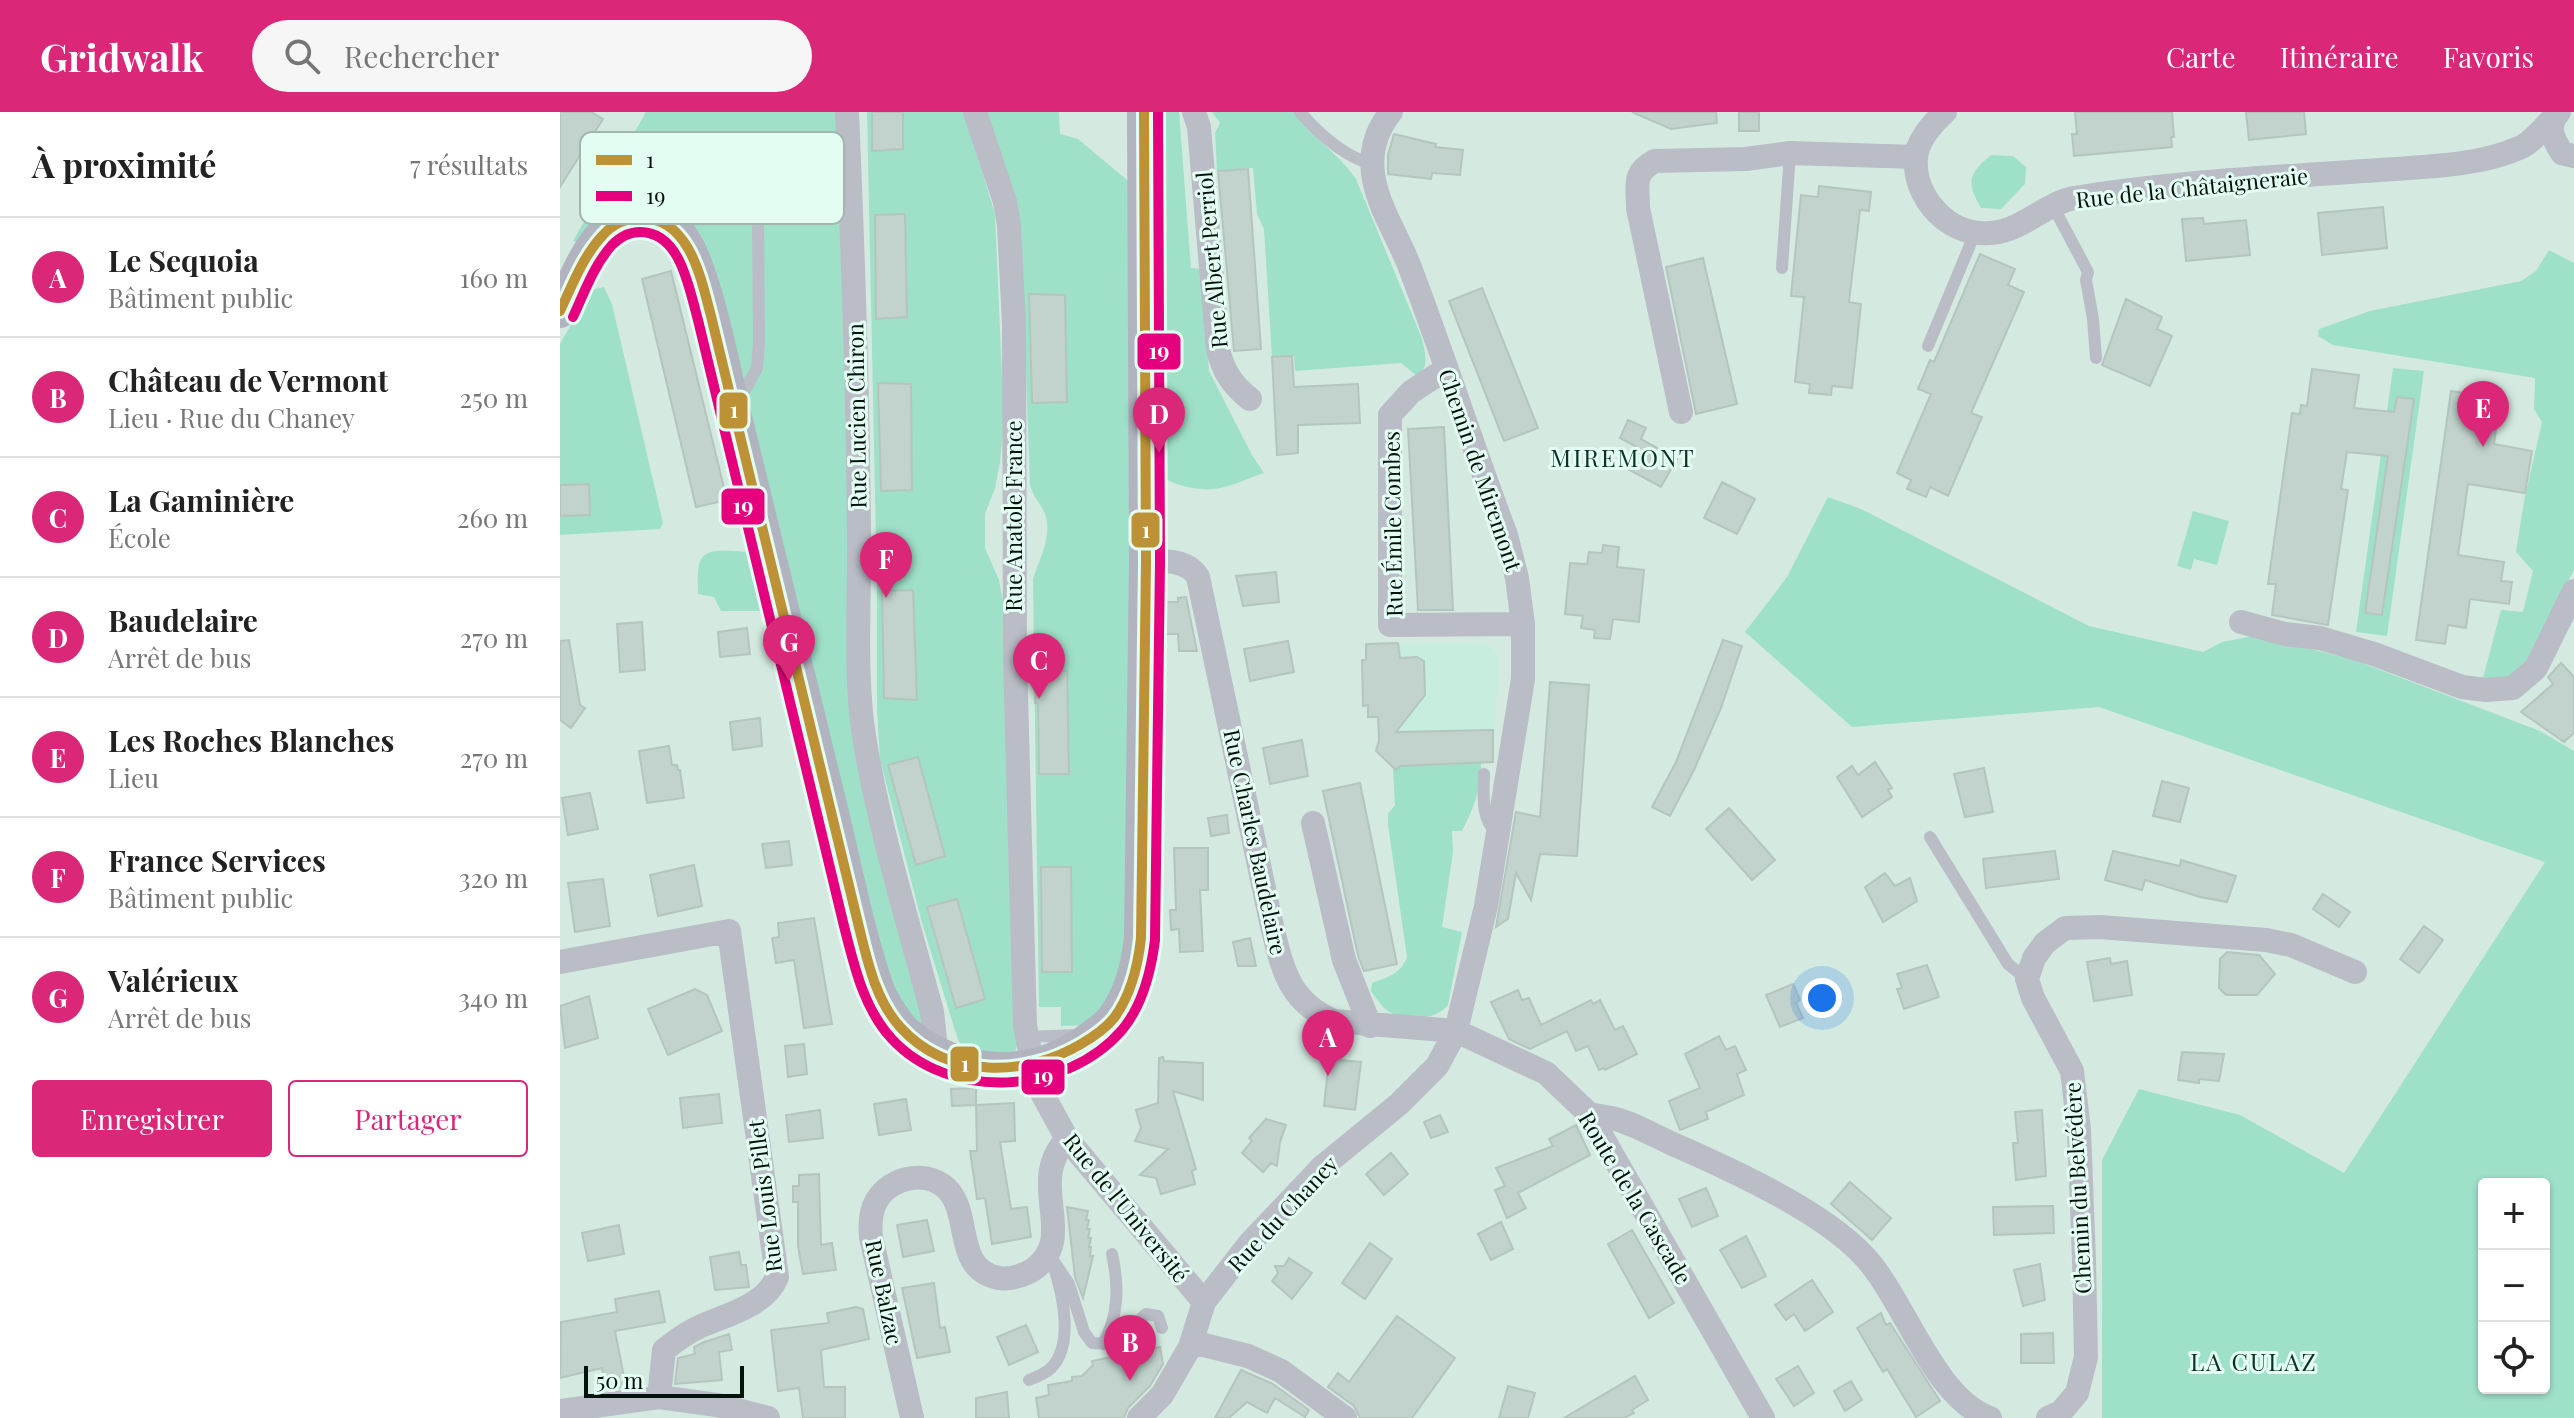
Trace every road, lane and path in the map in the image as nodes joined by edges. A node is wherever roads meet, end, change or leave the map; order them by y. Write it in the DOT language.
graph roads {
  1 [pos="847,112"];
  2 [pos="975,112"];
  3 [pos="1144,112"];
  4 [pos="1194,112"];
  5 [pos="1300,112"];
  6 [pos="1391,112"];
  7 [pos="1945,112"];
  8 [pos="2559,112"];
  9 [pos="1790,153"];
  10 [pos="2574,156"];
  11 [pos="1916,157"];
  12 [pos="1372,164"];
  13 [pos="2053,206"];
  14 [pos="616,224"];
  15 [pos="664,224"];
  16 [pos="758,224"];
  17 [pos="1975,233"];
  18 [pos="1782,268"];
  19 [pos="560,311"];
  20 [pos="1928,346"];
  21 [pos="2096,358"];
  22 [pos="1446,369"];
  23 [pos="730,399"];
  24 [pos="1250,399"];
  25 [pos="1681,412"];
  26 [pos="1146,562"];
  27 [pos="2574,591"];
  28 [pos="2241,622"];
  29 [pos="1523,624"];
  30 [pos="1484,774"];
  31 [pos="1313,823"];
  32 [pos="1499,832"];
  33 [pos="1930,837"];
  34 [pos="560,962"];
  35 [pos="2355,972"];
  36 [pos="2027,979"];
  37 [pos="1370,1026"];
  38 [pos="1456,1031"];
  39 [pos="931,1047"];
  40 [pos="1030,1052"];
  41 [pos="1589,1114"];
  42 [pos="1067,1139"];
  43 [pos="1049,1254"];
  44 [pos="1112,1254"];
  45 [pos="1204,1302"];
  46 [pos="1162,1328"];
  47 [pos="1192,1342"];
  48 [pos="1103,1344"];
  49 [pos="1029,1380"];
  50 [pos="659,1397"];
  51 [pos="560,1411"];
  52 [pos="768,1418"];
  53 [pos="912,1418"];
  54 [pos="1139,1418"];
  55 [pos="1345,1418"];
  56 [pos="1763,1418"];
  57 [pos="1990,1418"];
  58 [pos="2048,1418"];
  1 -- 39 [label="street, Rue Lucien Chiron"];
  2 -- 40 [label="street, Rue Anatole France"];
  3 -- 26 [label="main road"];
  4 -- 24 [label="street, Rue Albert Perriol"];
  5 -- 12 [label="lane"];
  6 -- 12 [label="street, Chemin de Miremont"];
  7 -- 11 [label="street"];
  8 -- 10 [label="street"];
  8 -- 13 [label="street, Rue de la Châtaigneraie"];
  9 -- 11 [label="street"];
  9 -- 18 [label="lane"];
  9 -- 25 [label="street"];
  11 -- 17 [label="street"];
  12 -- 22 [label="street, Chemin de Miremont"];
  13 -- 17 [label="street, Rue de la Châtaigneraie"];
  13 -- 21 [label="lane"];
  14 -- 19 [label="main road"];
  15 -- 23 [label="main road"];
  16 -- 23 [label="lane"];
  17 -- 20 [label="lane"];
  22 -- 29 [label="street, Chemin de Miremont"];
  22 -- 29 [label="street, Rue Émile Combes"];
  23 -- 39 [label="main road"];
  26 -- 37 [label="street, Rue Charles Baudelaire"];
  26 -- 40 [label="main road"];
  27 -- 28 [label="street"];
  29 -- 32 [label="street, Chemin de Miremont"];
  30 -- 32 [label="lane"];
  31 -- 37 [label="street"];
  32 -- 38 [label="street, Chemin de Miremont"];
  33 -- 36 [label="lane"];
  34 -- 50 [label="street, Rue Louis Pillet"];
  35 -- 36 [label="street"];
  36 -- 58 [label="street, Chemin du Belvédère"];
  37 -- 38 [label="street, Rue Charles Baudelaire"];
  38 -- 41 [label="street, Route de la Cascade"];
  38 -- 45 [label="street, Rue du Chaney"];
  39 -- 40 [label="main road"];
  40 -- 42 [label="street, Rue de l'Université"];
  41 -- 56 [label="street, Route de la Cascade"];
  41 -- 57 [label="street"];
  42 -- 43 [label="street"];
  42 -- 45 [label="street, Rue de l'Université"];
  43 -- 48 [label="lane"];
  43 -- 49 [label="lane"];
  43 -- 53 [label="street, Rue Balzac"];
  44 -- 48 [label="lane"];
  45 -- 47 [label="street, Rue du Chaney"];
  46 -- 48 [label="lane"];
  47 -- 54 [label="street, Rue du Chaney"];
  47 -- 55 [label="street"];
  50 -- 51 [label="street"];
  50 -- 52 [label="street"];
}
